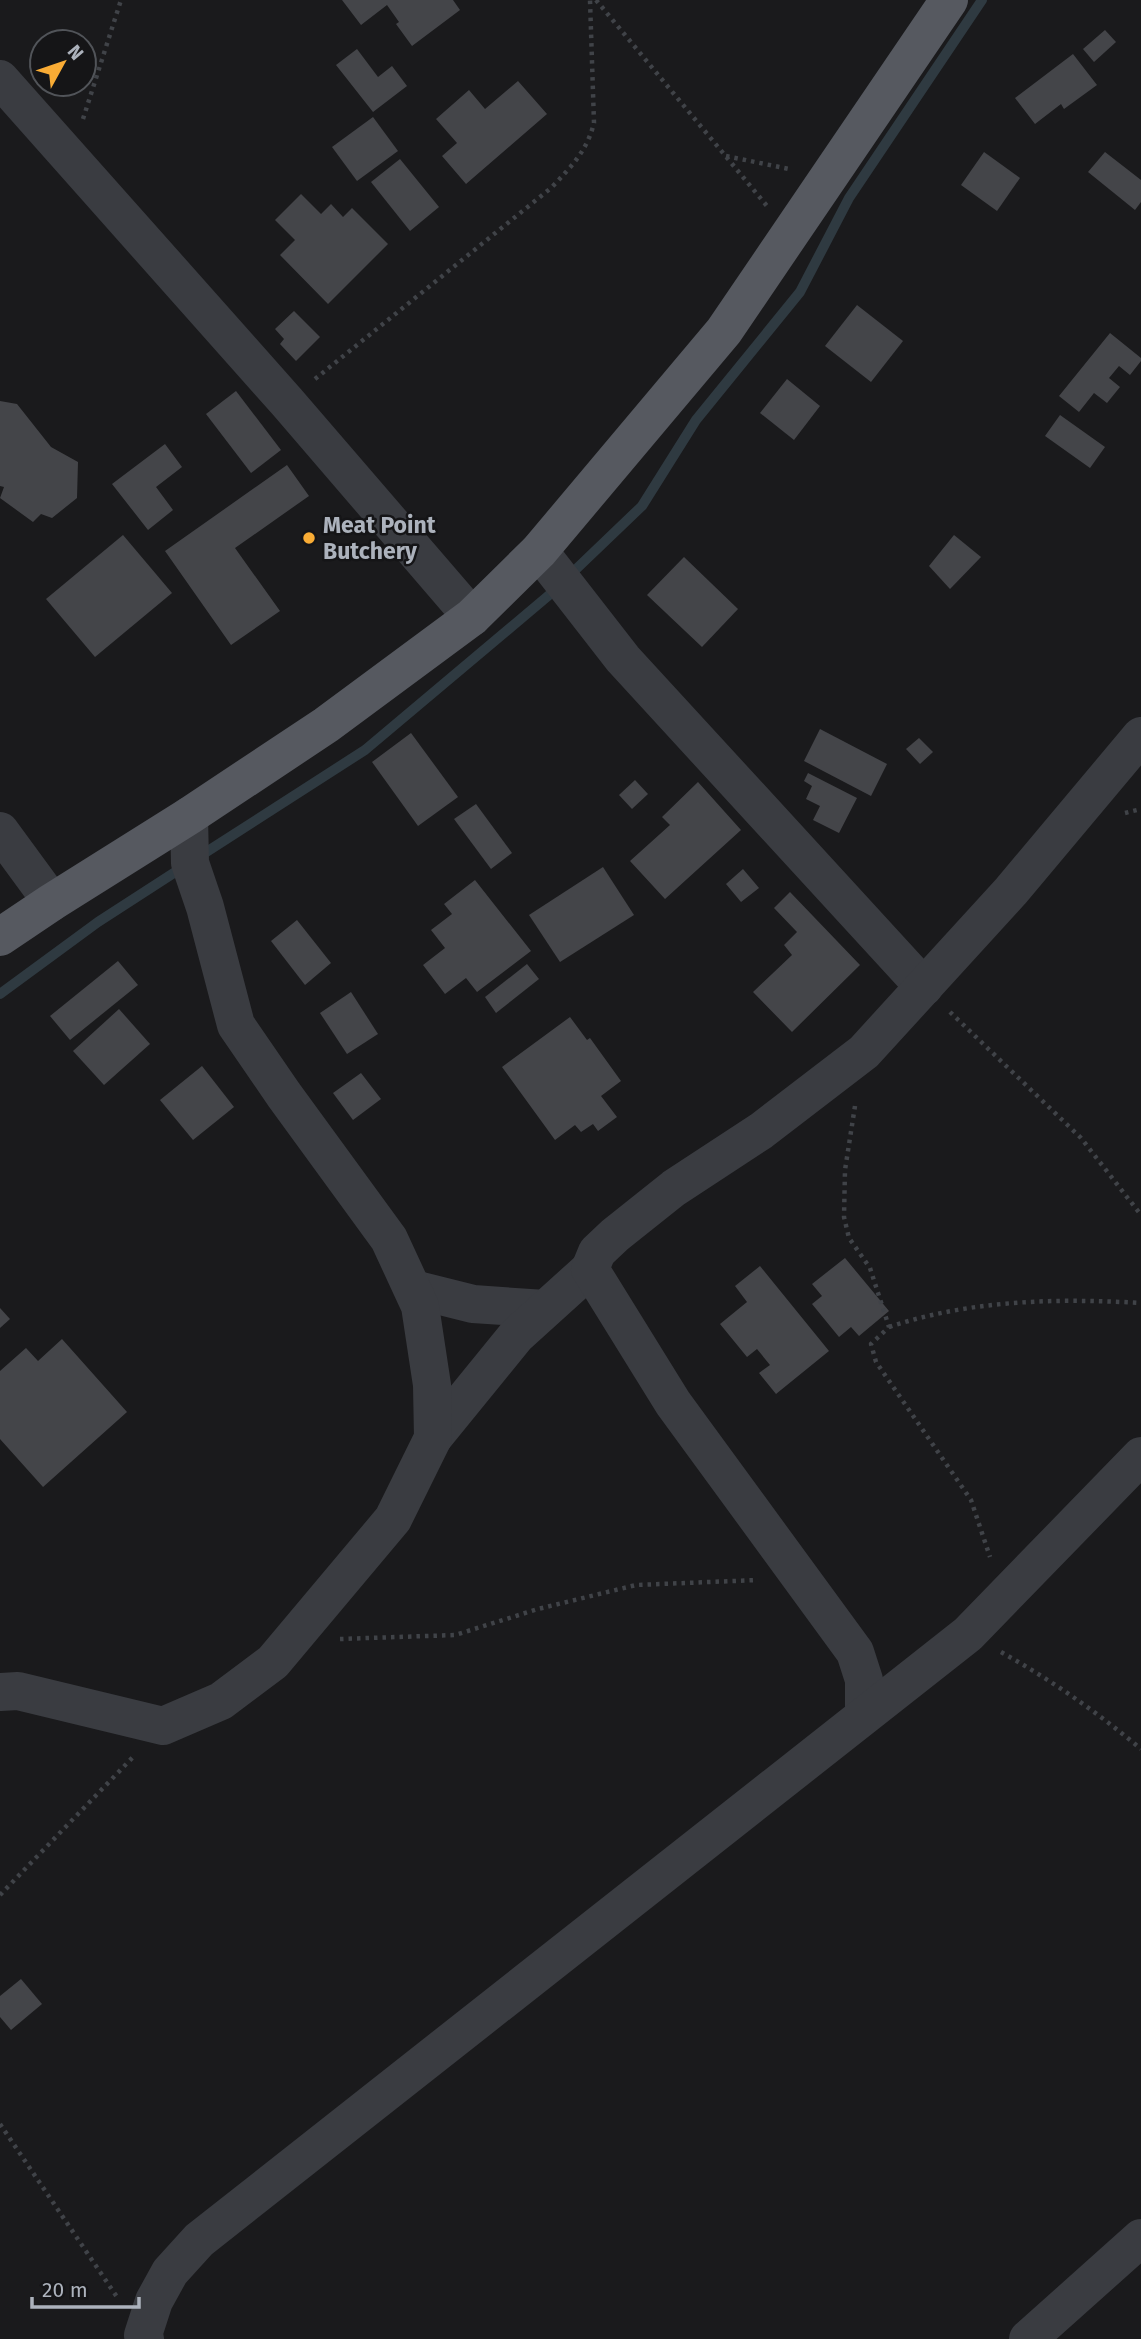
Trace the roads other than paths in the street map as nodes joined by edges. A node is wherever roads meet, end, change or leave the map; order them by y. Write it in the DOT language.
graph roads {
  1 [pos="949,0"];
  2 [pos="0,79"];
  3 [pos="539,551"];
  4 [pos="472,617"];
  5 [pos="1141,736"];
  6 [pos="190,816"];
  7 [pos="0,831"];
  8 [pos="52,902"];
  9 [pos="0,937"];
  10 [pos="924,987"];
  11 [pos="590,1269"];
  12 [pos="413,1289"];
  13 [pos="545,1309"];
  14 [pos="433,1438"];
  15 [pos="1141,1456"];
  16 [pos="0,1692"];
  17 [pos="864,1715"];
  18 [pos="1141,2238"];
  19 [pos="144,2337"];
  20 [pos="1028,2339"];
  1 -- 3 [label="main road"];
  2 -- 4 [label="street"];
  3 -- 4 [label="main road"];
  3 -- 10 [label="street"];
  4 -- 6 [label="main road"];
  5 -- 10 [label="street"];
  6 -- 8 [label="main road"];
  6 -- 12 [label="street"];
  7 -- 8 [label="street"];
  8 -- 9 [label="main road"];
  10 -- 11 [label="street"];
  11 -- 13 [label="street"];
  11 -- 17 [label="street"];
  12 -- 13 [label="street"];
  12 -- 14 [label="street"];
  13 -- 14 [label="street"];
  14 -- 16 [label="street"];
  15 -- 17 [label="street"];
  17 -- 19 [label="street"];
  18 -- 20 [label="street"];
}
